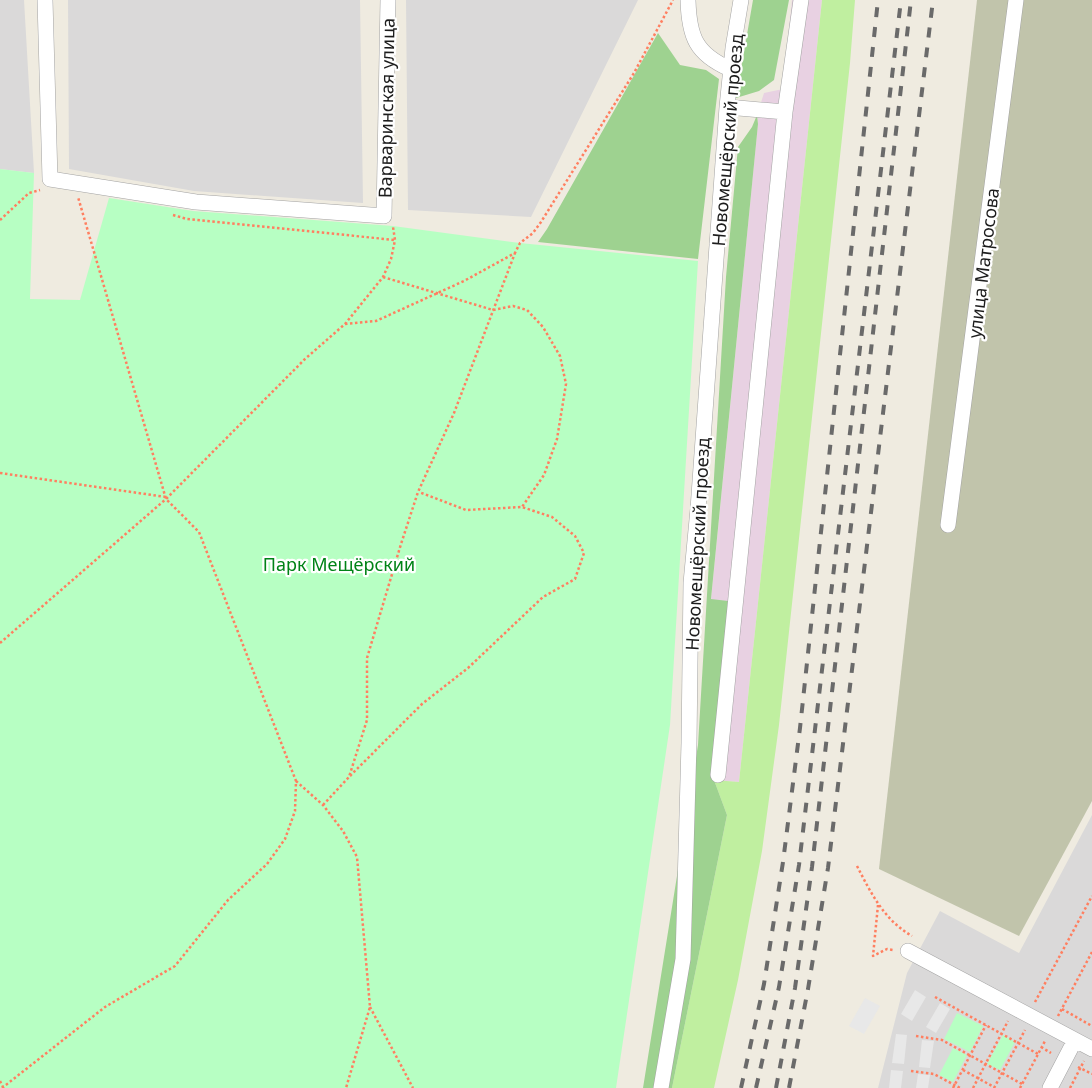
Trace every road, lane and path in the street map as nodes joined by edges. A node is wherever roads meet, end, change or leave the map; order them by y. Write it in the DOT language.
graph roads {
  1 [pos="46,0"];
  2 [pos="388,0"];
  3 [pos="673,0"];
  4 [pos="688,0"];
  5 [pos="741,0"];
  6 [pos="801,0"];
  7 [pos="1016,0"];
  8 [pos="730,69"];
  9 [pos="727,107"];
  10 [pos="786,112"];
  11 [pos="73,182"];
  12 [pos="48,183"];
  13 [pos="384,216"];
  14 [pos="0,220"];
  15 [pos="516,253"];
  16 [pos="383,276"];
  17 [pos="435,293"];
  18 [pos="493,310"];
  19 [pos="345,324"];
  20 [pos="0,473"];
  21 [pos="418,492"];
  22 [pos="166,498"];
  23 [pos="522,507"];
  24 [pos="948,525"];
  25 [pos="0,643"];
  26 [pos="718,775"];
  27 [pos="349,777"];
  28 [pos="296,781"];
  29 [pos="323,805"];
  30 [pos="856,866"];
  31 [pos="1092,896"];
  32 [pos="878,905"];
  33 [pos="908,951"];
  34 [pos="1092,952"];
  35 [pos="935,997"];
  36 [pos="370,1007"];
  37 [pos="1062,1010"];
  38 [pos="1025,1014"];
  39 [pos="986,1026"];
  40 [pos="1092,1026"];
  41 [pos="1052,1028"];
  42 [pos="1001,1034"];
  43 [pos="916,1036"];
  44 [pos="1075,1040"];
  45 [pos="1018,1043"];
  46 [pos="1091,1049"];
  47 [pos="1038,1054"];
  48 [pos="971,1055"];
  49 [pos="986,1064"];
  50 [pos="963,1070"];
  51 [pos="911,1071"];
  52 [pos="1002,1073"];
  53 [pos="978,1078"];
  54 [pos="0,1081"];
  55 [pos="1022,1084"];
  56 [pos="954,1087"];
  57 [pos="3,1088"];
  58 [pos="346,1088"];
  59 [pos="413,1088"];
  60 [pos="661,1088"];
  61 [pos="960,1088"];
  62 [pos="973,1088"];
  63 [pos="995,1088"];
  64 [pos="1020,1088"];
  65 [pos="1050,1088"];
  66 [pos="1070,1088"];
  1 -- 12 [label="street"];
  2 -- 13 [label="street, Варваринская улица"];
  3 -- 15 [label="path"];
  4 -- 8 [label="street"];
  5 -- 8 [label="street, Новомещёрский проезд"];
  6 -- 10 [label="street"];
  7 -- 24 [label="street, улица Матросова"];
  8 -- 9 [label="street, Новомещёрский проезд"];
  9 -- 10 [label="street"];
  9 -- 60 [label="street, Новомещёрский проезд"];
  10 -- 26 [label="street"];
  11 -- 12 [label="street"];
  11 -- 13 [label="street"];
  11 -- 22 [label="path"];
  12 -- 14 [label="path"];
  13 -- 16 [label="path"];
  15 -- 17 [label="path"];
  15 -- 18 [label="path"];
  16 -- 17 [label="path"];
  16 -- 19 [label="path"];
  17 -- 18 [label="path"];
  17 -- 19 [label="path"];
  18 -- 21 [label="path"];
  18 -- 23 [label="path"];
  19 -- 22 [label="path"];
  20 -- 22 [label="path"];
  21 -- 23 [label="path"];
  21 -- 27 [label="path"];
  22 -- 25 [label="path"];
  22 -- 28 [label="path"];
  23 -- 27 [label="path"];
  27 -- 29 [label="path"];
  28 -- 29 [label="path"];
  28 -- 57 [label="path"];
  29 -- 36 [label="path"];
  30 -- 32 [label="path"];
  31 -- 38 [label="path"];
  32 -- 33 [label="path"];
  32 -- 33 [label="path"];
  33 -- 38 [label="street"];
  34 -- 37 [label="path"];
  35 -- 39 [label="path"];
  36 -- 58 [label="path"];
  36 -- 59 [label="path"];
  37 -- 40 [label="path"];
  37 -- 41 [label="path"];
  38 -- 41 [label="street"];
  38 -- 42 [label="path"];
  38 -- 45 [label="path"];
  39 -- 42 [label="path"];
  39 -- 48 [label="path"];
  41 -- 44 [label="street"];
  41 -- 47 [label="path"];
  42 -- 45 [label="path"];
  42 -- 49 [label="path"];
  43 -- 48 [label="path"];
  44 -- 46 [label="street"];
  44 -- 65 [label="street"];
  45 -- 47 [label="path"];
  45 -- 52 [label="path"];
  46 -- 66 [label="path"];
  47 -- 55 [label="path"];
  48 -- 49 [label="path"];
  48 -- 50 [label="path"];
  49 -- 52 [label="path"];
  49 -- 53 [label="path"];
  50 -- 53 [label="path"];
  50 -- 56 [label="path"];
  51 -- 56 [label="path"];
  52 -- 55 [label="path"];
  52 -- 63 [label="path"];
  53 -- 62 [label="path"];
  53 -- 63 [label="path"];
  54 -- 57 [label="path"];
  55 -- 64 [label="path"];
  56 -- 61 [label="path"];
}
